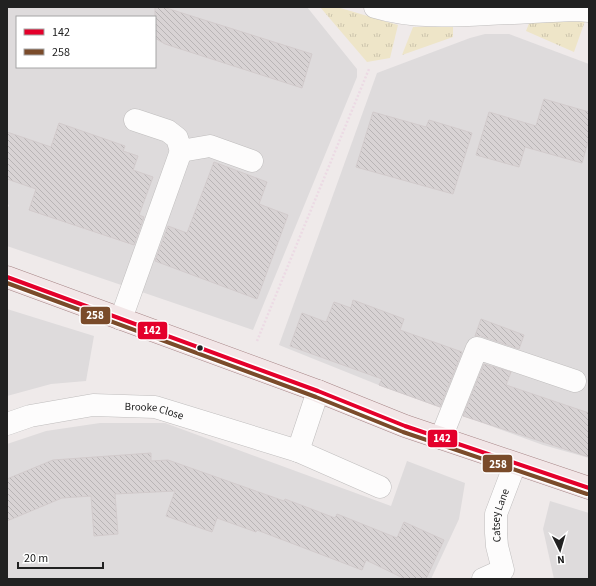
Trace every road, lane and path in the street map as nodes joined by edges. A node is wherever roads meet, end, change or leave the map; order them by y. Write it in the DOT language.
graph roads {
  1 [pos="375,7"];
  2 [pos="589,11"];
  3 [pos="369,69"];
  4 [pos="135,120"];
  5 [pos="181,151"];
  6 [pos="252,161"];
  7 [pos="7,277"];
  8 [pos="121,319"];
  9 [pos="247,364"];
  10 [pos="575,381"];
  11 [pos="318,391"];
  12 [pos="7,424"];
  13 [pos="441,438"];
  14 [pos="298,451"];
  15 [pos="515,464"];
  16 [pos="380,487"];
  17 [pos="589,488"];
  18 [pos="505,575"];
  19 [pos="483,579"];
  1 -- 2 [label="street"];
  3 -- 9 [label="path"];
  4 -- 5 [label="street"];
  5 -- 6 [label="street"];
  5 -- 8 [label="street"];
  7 -- 8 [label="main road"];
  8 -- 9 [label="main road"];
  9 -- 11 [label="main road"];
  10 -- 13 [label="street"];
  11 -- 13 [label="main road"];
  11 -- 14 [label="street"];
  12 -- 14 [label="street, Brooke Close"];
  13 -- 15 [label="main road"];
  14 -- 16 [label="street, Brooke Close"];
  15 -- 17 [label="main road"];
  15 -- 18 [label="street, Catsey Lane"];
  18 -- 19 [label="street, Catsey Lane"];
}
